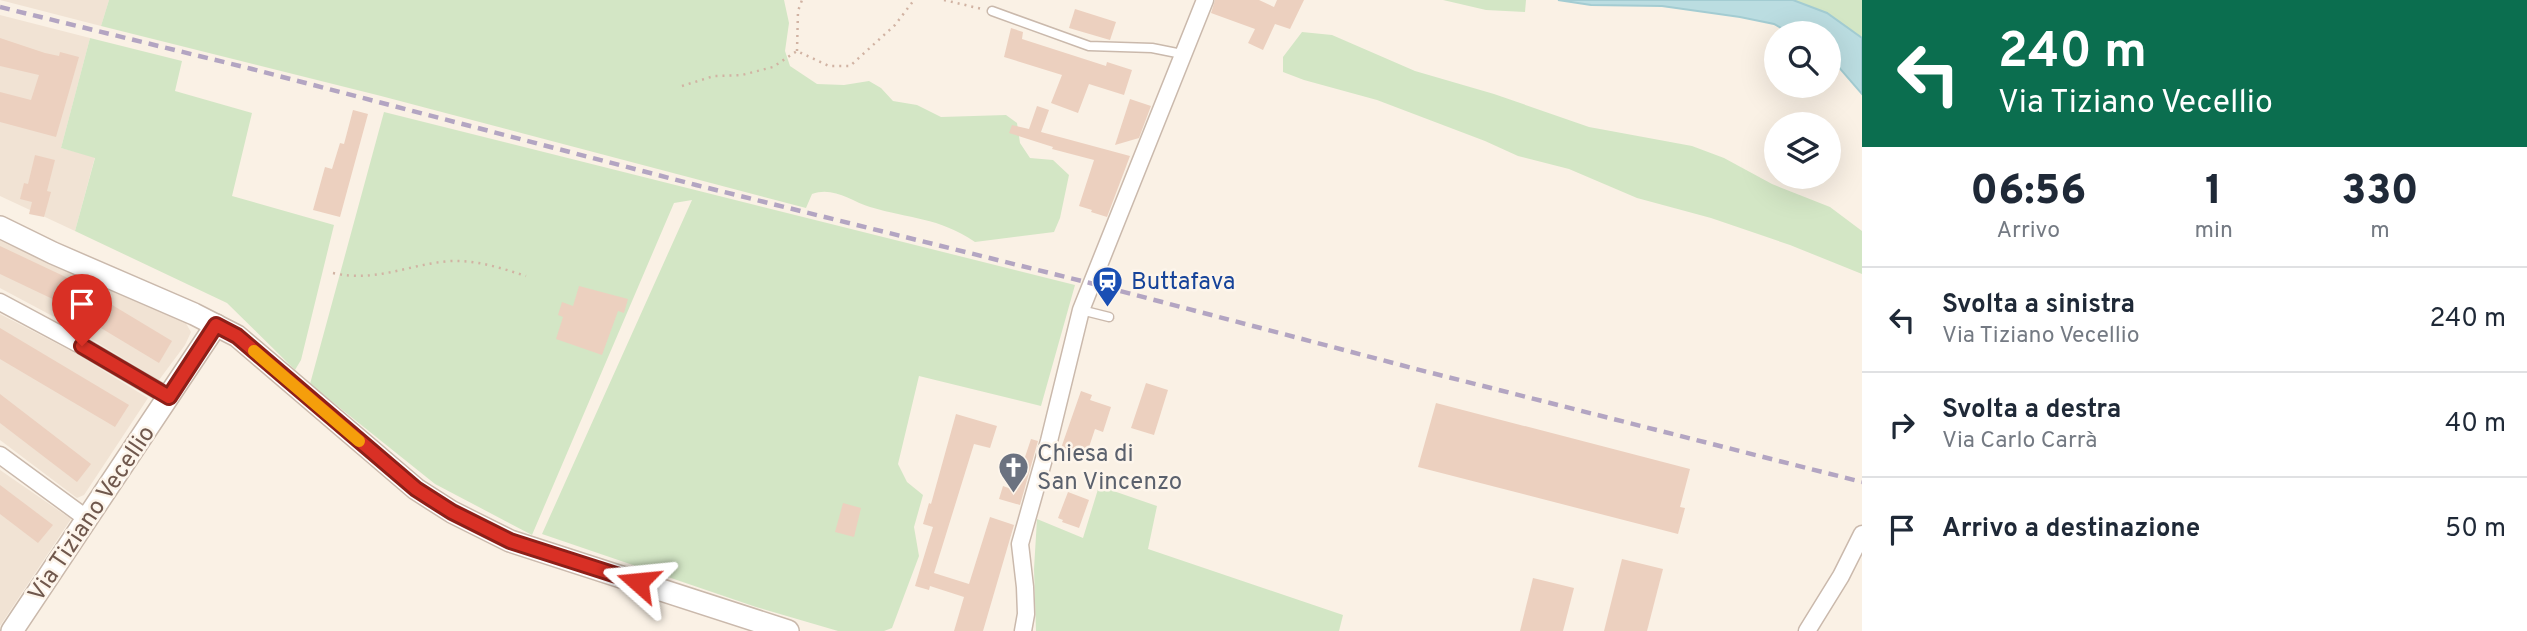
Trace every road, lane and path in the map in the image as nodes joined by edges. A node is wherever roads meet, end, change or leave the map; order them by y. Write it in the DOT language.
graph roads {
  1 [pos="802,0"];
  2 [pos="914,0"];
  3 [pos="944,0"];
  4 [pos="1205,0"];
  5 [pos="992,11"];
  6 [pos="797,51"];
  7 [pos="1182,54"];
  8 [pos="682,86"];
  9 [pos="0,227"];
  10 [pos="332,274"];
  11 [pos="526,276"];
  12 [pos="0,302"];
  13 [pos="1081,310"];
  14 [pos="1109,317"];
  15 [pos="216,325"];
  16 [pos="169,397"];
  17 [pos="0,455"];
  18 [pos="86,518"];
  19 [pos="1862,534"];
  20 [pos="12,631"];
  21 [pos="788,631"];
  22 [pos="1023,631"];
  23 [pos="1807,631"];
  1 -- 6 [label="path"];
  2 -- 6 [label="path"];
  3 -- 5 [label="path"];
  4 -- 7 [label="street"];
  5 -- 7 [label="lane"];
  6 -- 8 [label="path"];
  7 -- 13 [label="street"];
  9 -- 15 [label="street"];
  10 -- 11 [label="path"];
  12 -- 16 [label="street"];
  13 -- 14 [label="lane"];
  13 -- 22 [label="street"];
  15 -- 16 [label="street, Via Tiziano Vecellio"];
  15 -- 21 [label="street"];
  16 -- 18 [label="street, Via Tiziano Vecellio"];
  17 -- 18 [label="street"];
  18 -- 20 [label="street, Via Tiziano Vecellio"];
  19 -- 23 [label="street"];
}
